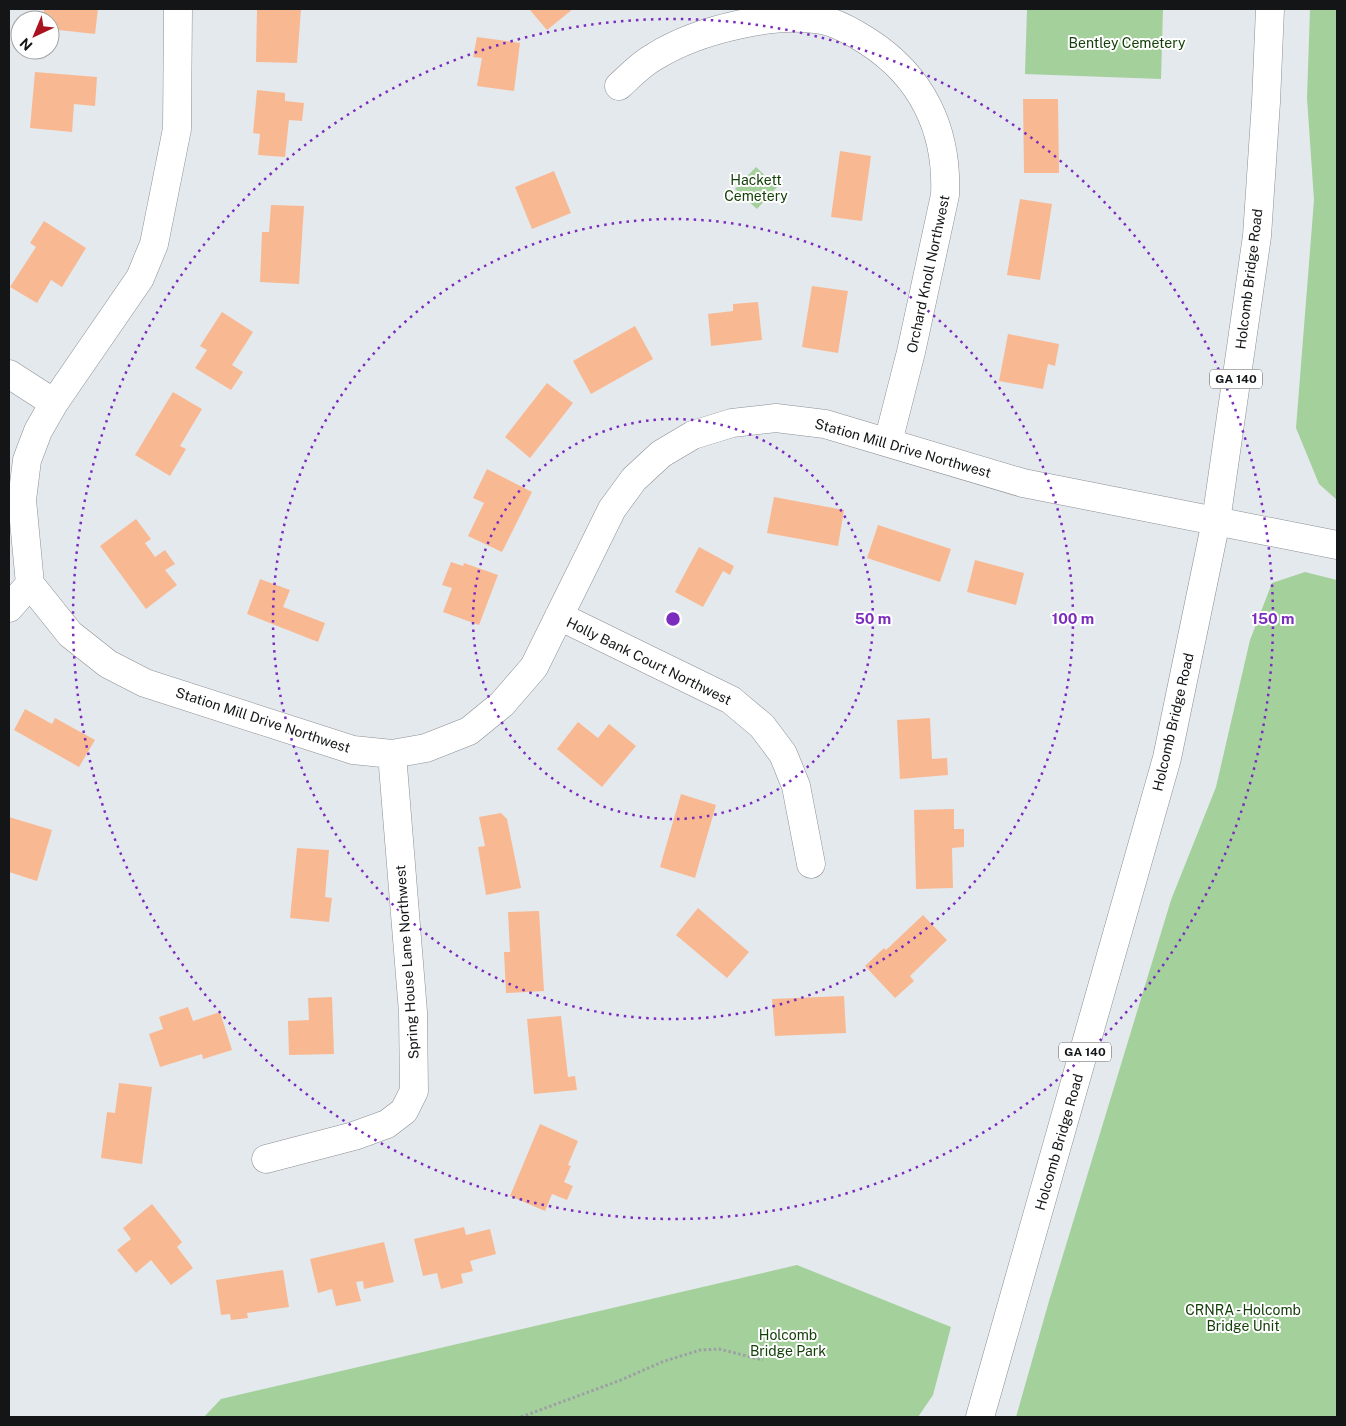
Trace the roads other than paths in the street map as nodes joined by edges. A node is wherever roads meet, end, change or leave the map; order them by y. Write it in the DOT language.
graph roads {
  1 [pos="178,9"];
  2 [pos="1270,9"];
  3 [pos="619,86"];
  4 [pos="9,374"];
  5 [pos="54,403"];
  6 [pos="888,442"];
  7 [pos="1216,521"];
  8 [pos="1337,545"];
  9 [pos="30,584"];
  10 [pos="9,608"];
  11 [pos="560,616"];
  12 [pos="392,754"];
  13 [pos="811,864"];
  14 [pos="266,1159"];
  15 [pos="980,1417"];
  1 -- 5 [label="street"];
  2 -- 7 [label="street, Holcomb Bridge Road / GA 140"];
  3 -- 6 [label="street, Orchard Knoll Northwest"];
  4 -- 5 [label="street"];
  5 -- 9 [label="street"];
  6 -- 7 [label="street, Station Mill Drive Northwest"];
  6 -- 11 [label="street, Station Mill Drive Northwest"];
  7 -- 8 [label="street, Station Mill Drive Northwest"];
  7 -- 15 [label="street, Holcomb Bridge Road / GA 140"];
  9 -- 10 [label="street"];
  9 -- 12 [label="street, Station Mill Drive Northwest"];
  11 -- 12 [label="street, Station Mill Drive Northwest"];
  11 -- 13 [label="street, Holly Bank Court Northwest"];
  12 -- 14 [label="street, Spring House Lane Northwest"];
}
